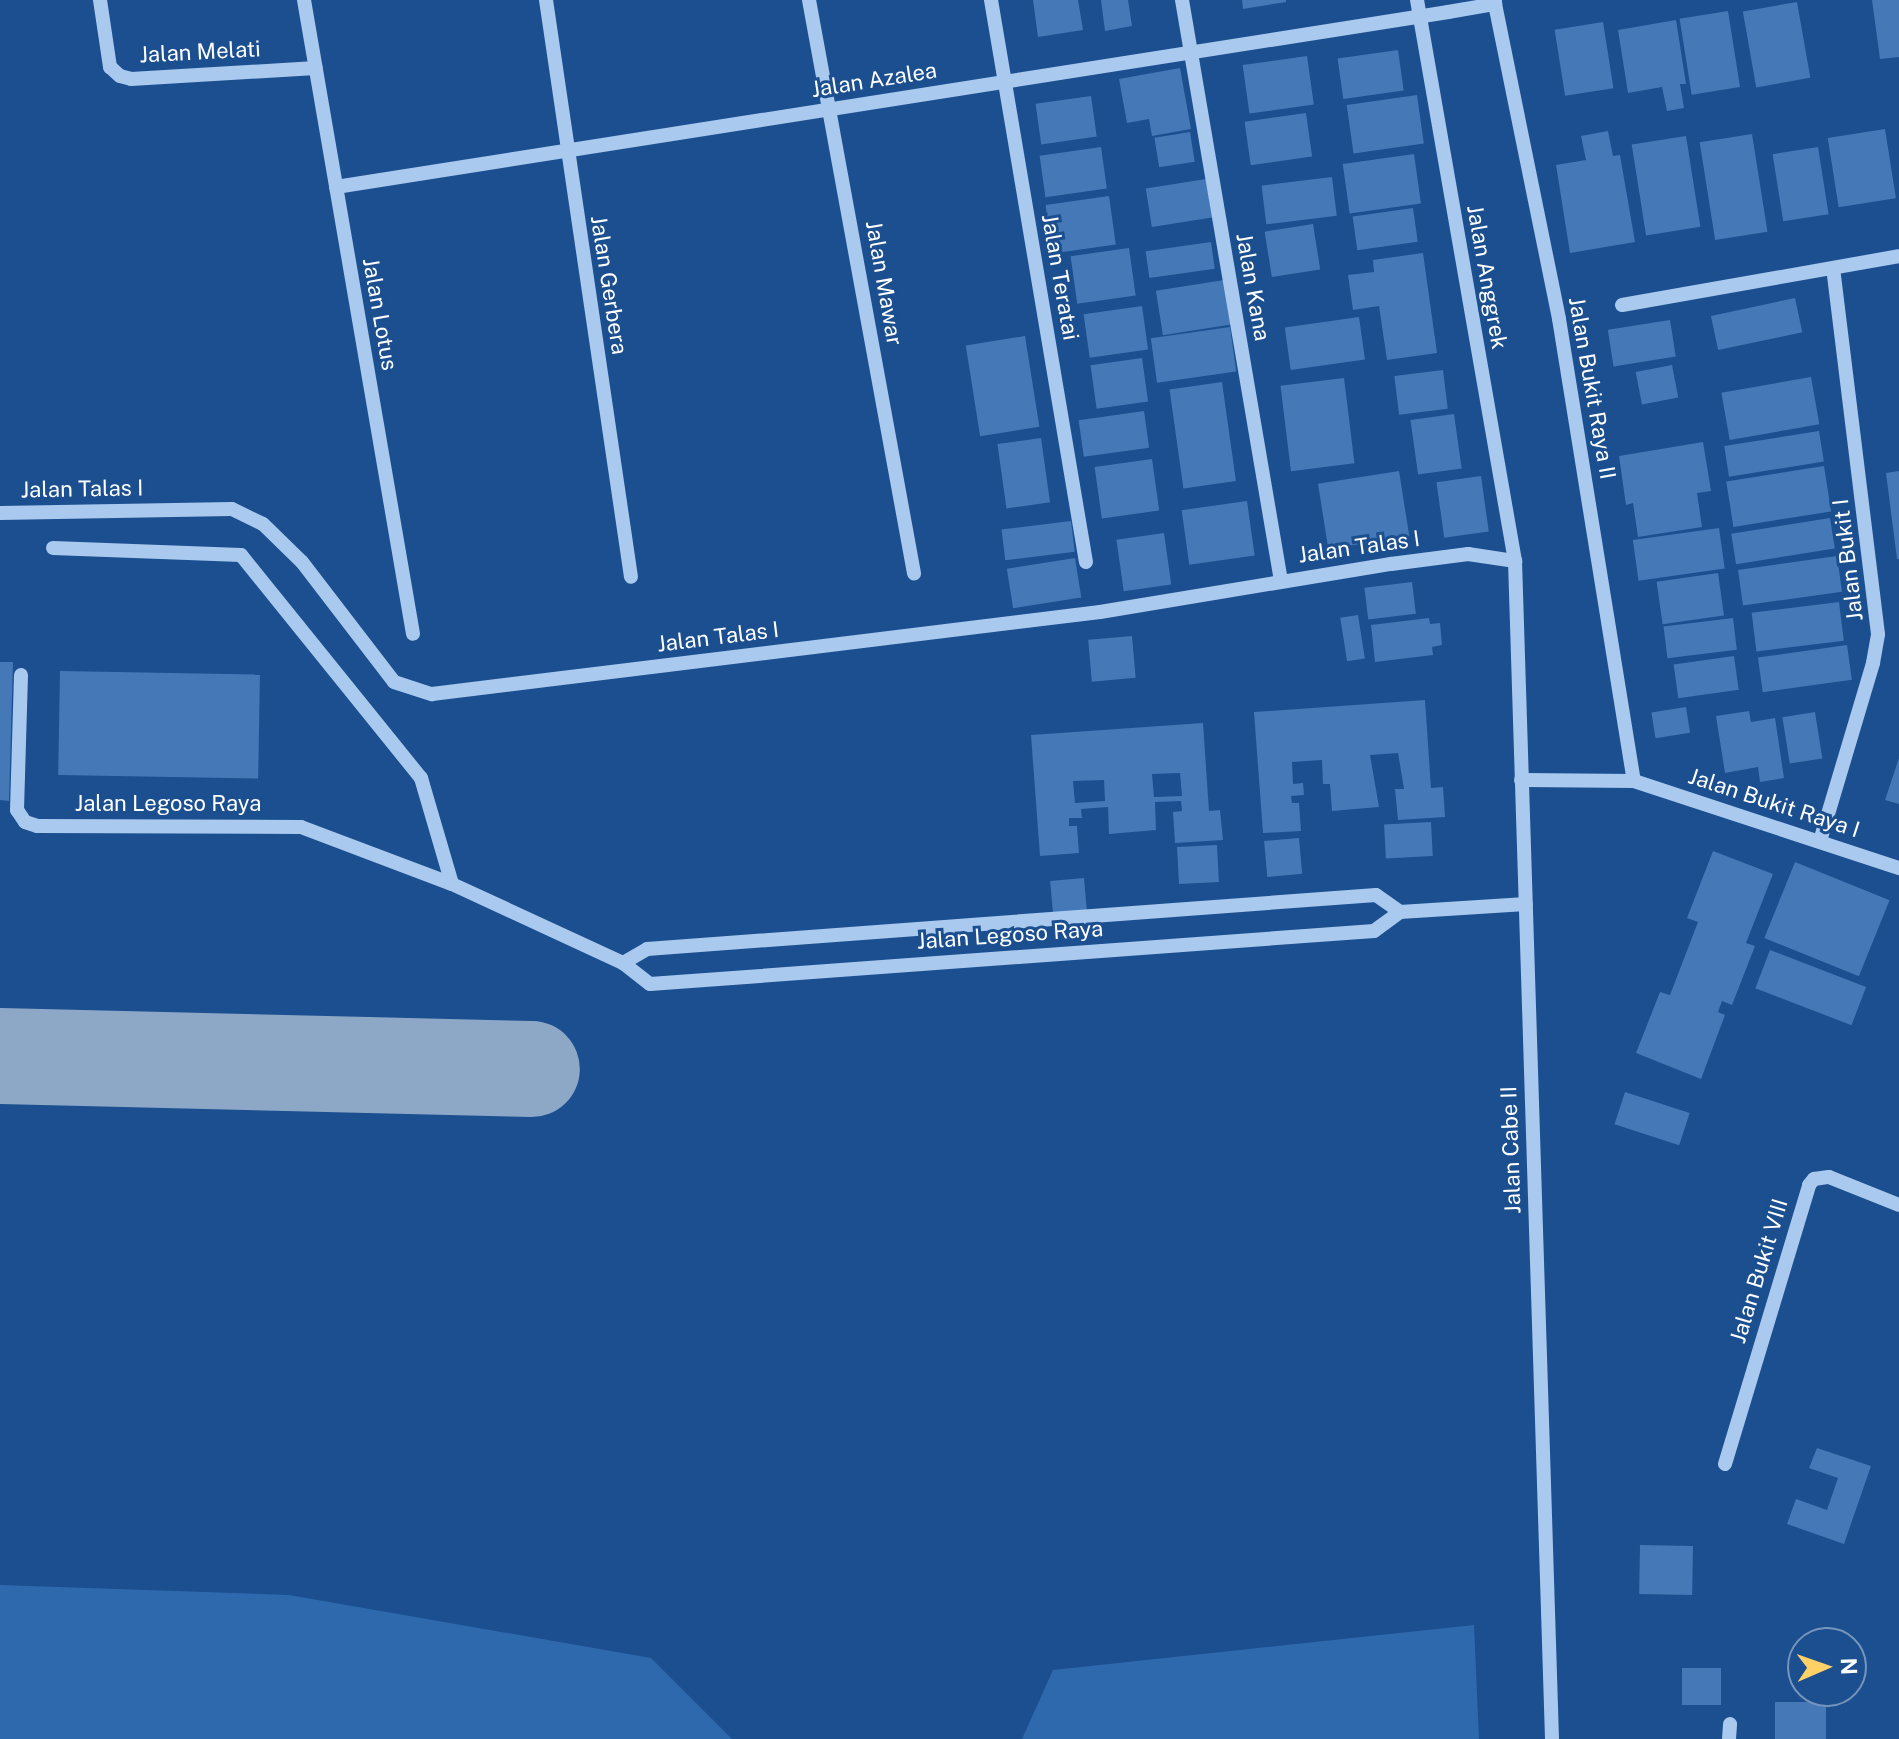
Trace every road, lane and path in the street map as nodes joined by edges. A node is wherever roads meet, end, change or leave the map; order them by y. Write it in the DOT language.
graph roads {
  1 [pos="100,0"];
  2 [pos="304,0"];
  3 [pos="546,0"];
  4 [pos="809,0"];
  5 [pos="991,0"];
  6 [pos="1182,0"];
  7 [pos="1417,0"];
  8 [pos="1495,2"];
  9 [pos="1419,17"];
  10 [pos="1190,53"];
  11 [pos="316,68"];
  12 [pos="1005,82"];
  13 [pos="830,109"];
  14 [pos="566,151"];
  15 [pos="336,187"];
  16 [pos="1899,256"];
  17 [pos="1833,269"];
  18 [pos="1622,305"];
  19 [pos="0,513"];
  20 [pos="53,548"];
  21 [pos="1515,561"];
  22 [pos="1086,562"];
  23 [pos="914,573"];
  24 [pos="631,577"];
  25 [pos="1281,581"];
  26 [pos="413,634"];
  27 [pos="21,675"];
  28 [pos="1521,780"];
  29 [pos="1634,781"];
  30 [pos="1820,841"];
  31 [pos="1899,868"];
  32 [pos="452,884"];
  33 [pos="1526,904"];
  34 [pos="1400,912"];
  35 [pos="623,963"];
  36 [pos="1899,1205"];
  37 [pos="1725,1464"];
  38 [pos="1552,1739"];
  1 -- 11 [label="street, Jalan Melati"];
  2 -- 11 [label="street, Jalan Lotus"];
  3 -- 14 [label="street, Jalan Gerbera"];
  4 -- 13 [label="street, Jalan Mawar"];
  5 -- 12 [label="street, Jalan Teratai"];
  6 -- 10 [label="street, Jalan Kana"];
  7 -- 9 [label="street, Jalan Anggrek"];
  8 -- 9 [label="street, Jalan Azalea"];
  8 -- 29 [label="street, Jalan Bukit Raya II"];
  9 -- 10 [label="street, Jalan Azalea"];
  9 -- 21 [label="street, Jalan Anggrek"];
  10 -- 12 [label="street, Jalan Azalea"];
  10 -- 25 [label="street, Jalan Kana"];
  11 -- 15 [label="street, Jalan Lotus"];
  12 -- 13 [label="street, Jalan Azalea"];
  12 -- 22 [label="street, Jalan Teratai"];
  13 -- 14 [label="street, Jalan Azalea"];
  13 -- 23 [label="street, Jalan Mawar"];
  14 -- 15 [label="street, Jalan Azalea"];
  14 -- 24 [label="street, Jalan Gerbera"];
  15 -- 26 [label="street, Jalan Lotus"];
  16 -- 17 [label="street"];
  17 -- 18 [label="street"];
  17 -- 30 [label="street, Jalan Bukit I"];
  19 -- 25 [label="street, Jalan Talas I"];
  20 -- 32 [label="street"];
  21 -- 25 [label="street, Jalan Talas I"];
  21 -- 28 [label="street, Jalan Cabe II"];
  27 -- 32 [label="street, Jalan Legoso Raya"];
  28 -- 29 [label="street, Jalan Bukit Raya I"];
  28 -- 33 [label="street, Jalan Cabe II"];
  29 -- 30 [label="street, Jalan Bukit Raya I"];
  30 -- 31 [label="street, Jalan Bukit Raya I"];
  32 -- 35 [label="street, Jalan Legoso Raya"];
  33 -- 34 [label="street, Jalan Legoso Raya"];
  33 -- 38 [label="street, Jalan Cabe II"];
  34 -- 35 [label="street, Jalan Legoso Raya"];
  34 -- 35 [label="street, Jalan Legoso Raya"];
  36 -- 37 [label="street, Jalan Bukit VIII"];
}
